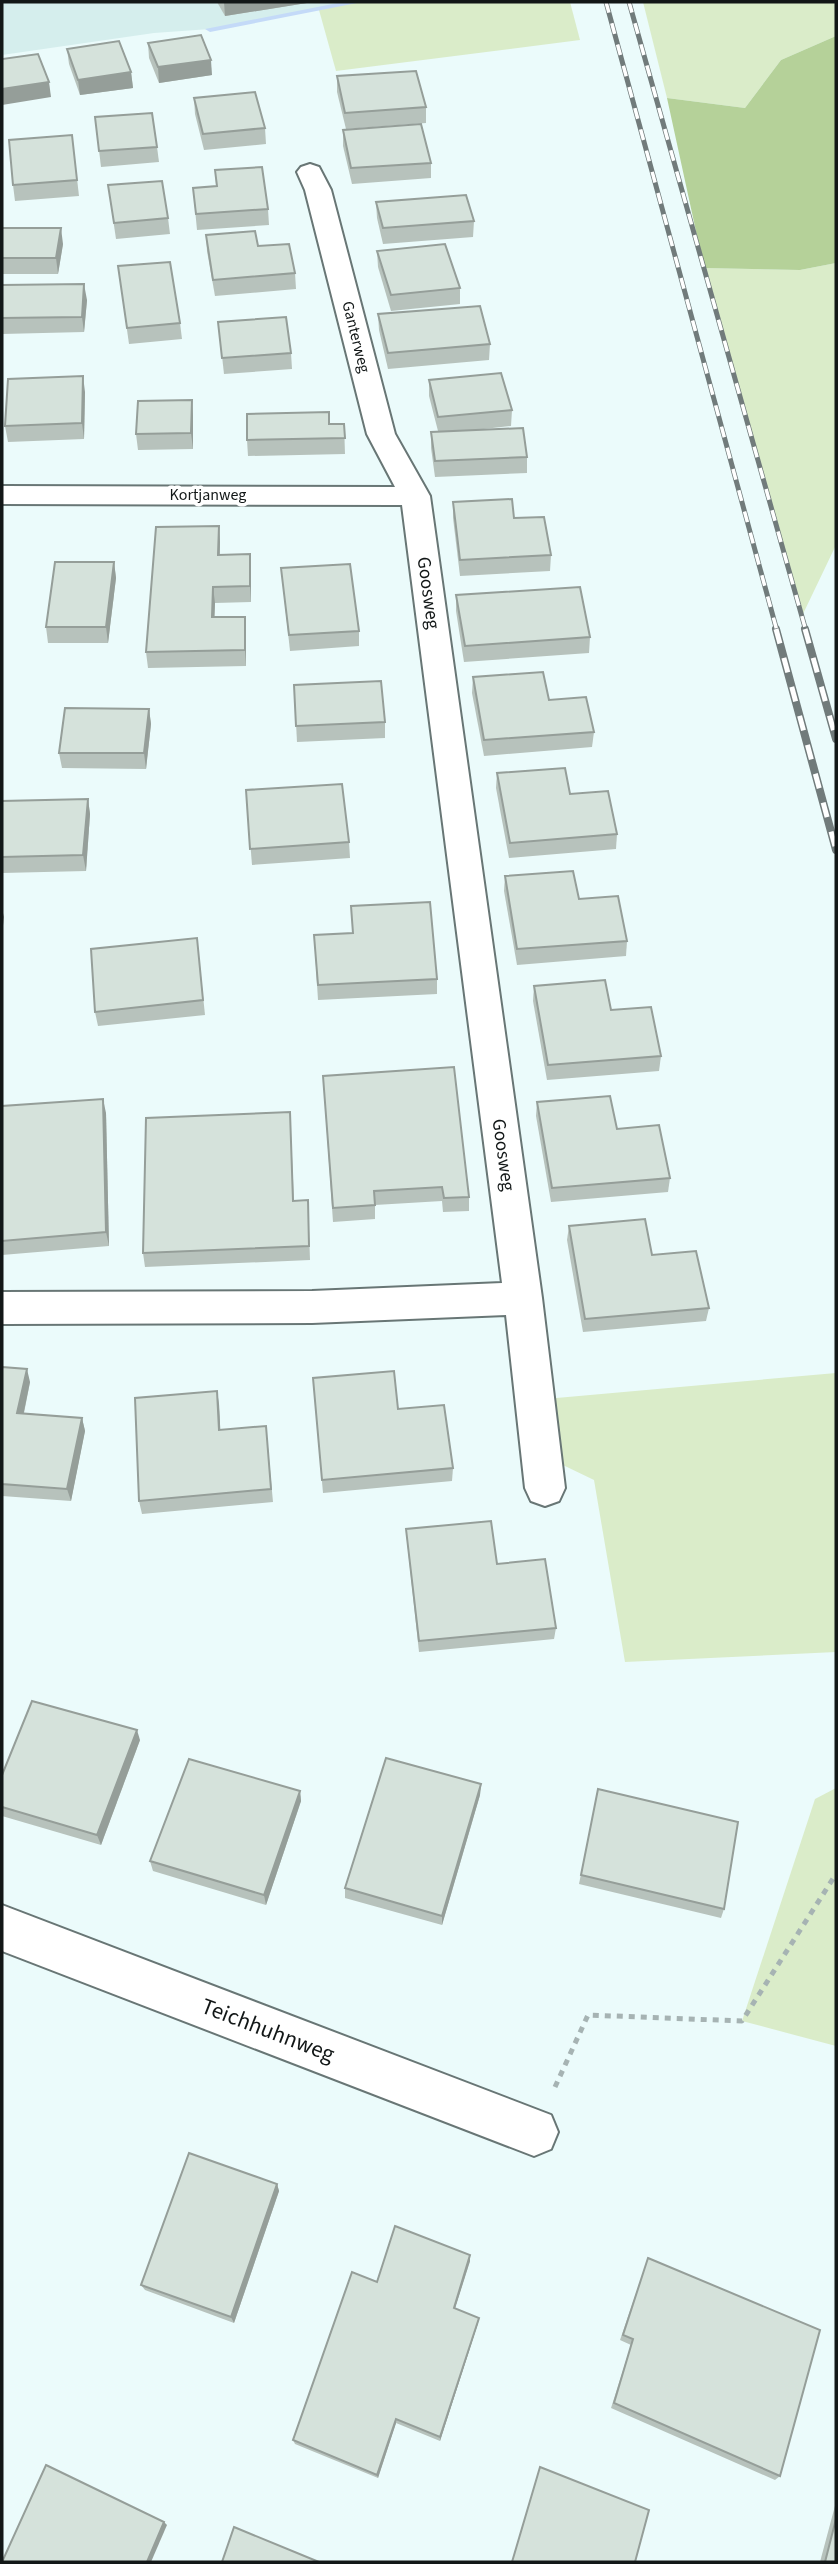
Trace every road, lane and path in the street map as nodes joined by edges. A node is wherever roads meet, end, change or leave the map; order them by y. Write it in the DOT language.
graph roads {
  1 [pos="310,172"];
  2 [pos="2,495"];
  3 [pos="415,496"];
  4 [pos="523,1298"];
  5 [pos="2,1308"];
  6 [pos="545,1488"];
  7 [pos="836,1874"];
  8 [pos="2,1928"];
  9 [pos="534,2132"];
  1 -- 3 [label="street, Ganterweg"];
  2 -- 3 [label="street, Kortjanweg"];
  3 -- 4 [label="street, Goosweg"];
  4 -- 5 [label="street"];
  4 -- 6 [label="street, Goosweg"];
  7 -- 9 [label="path"];
  8 -- 9 [label="street, Teichhuhnweg"];
}
